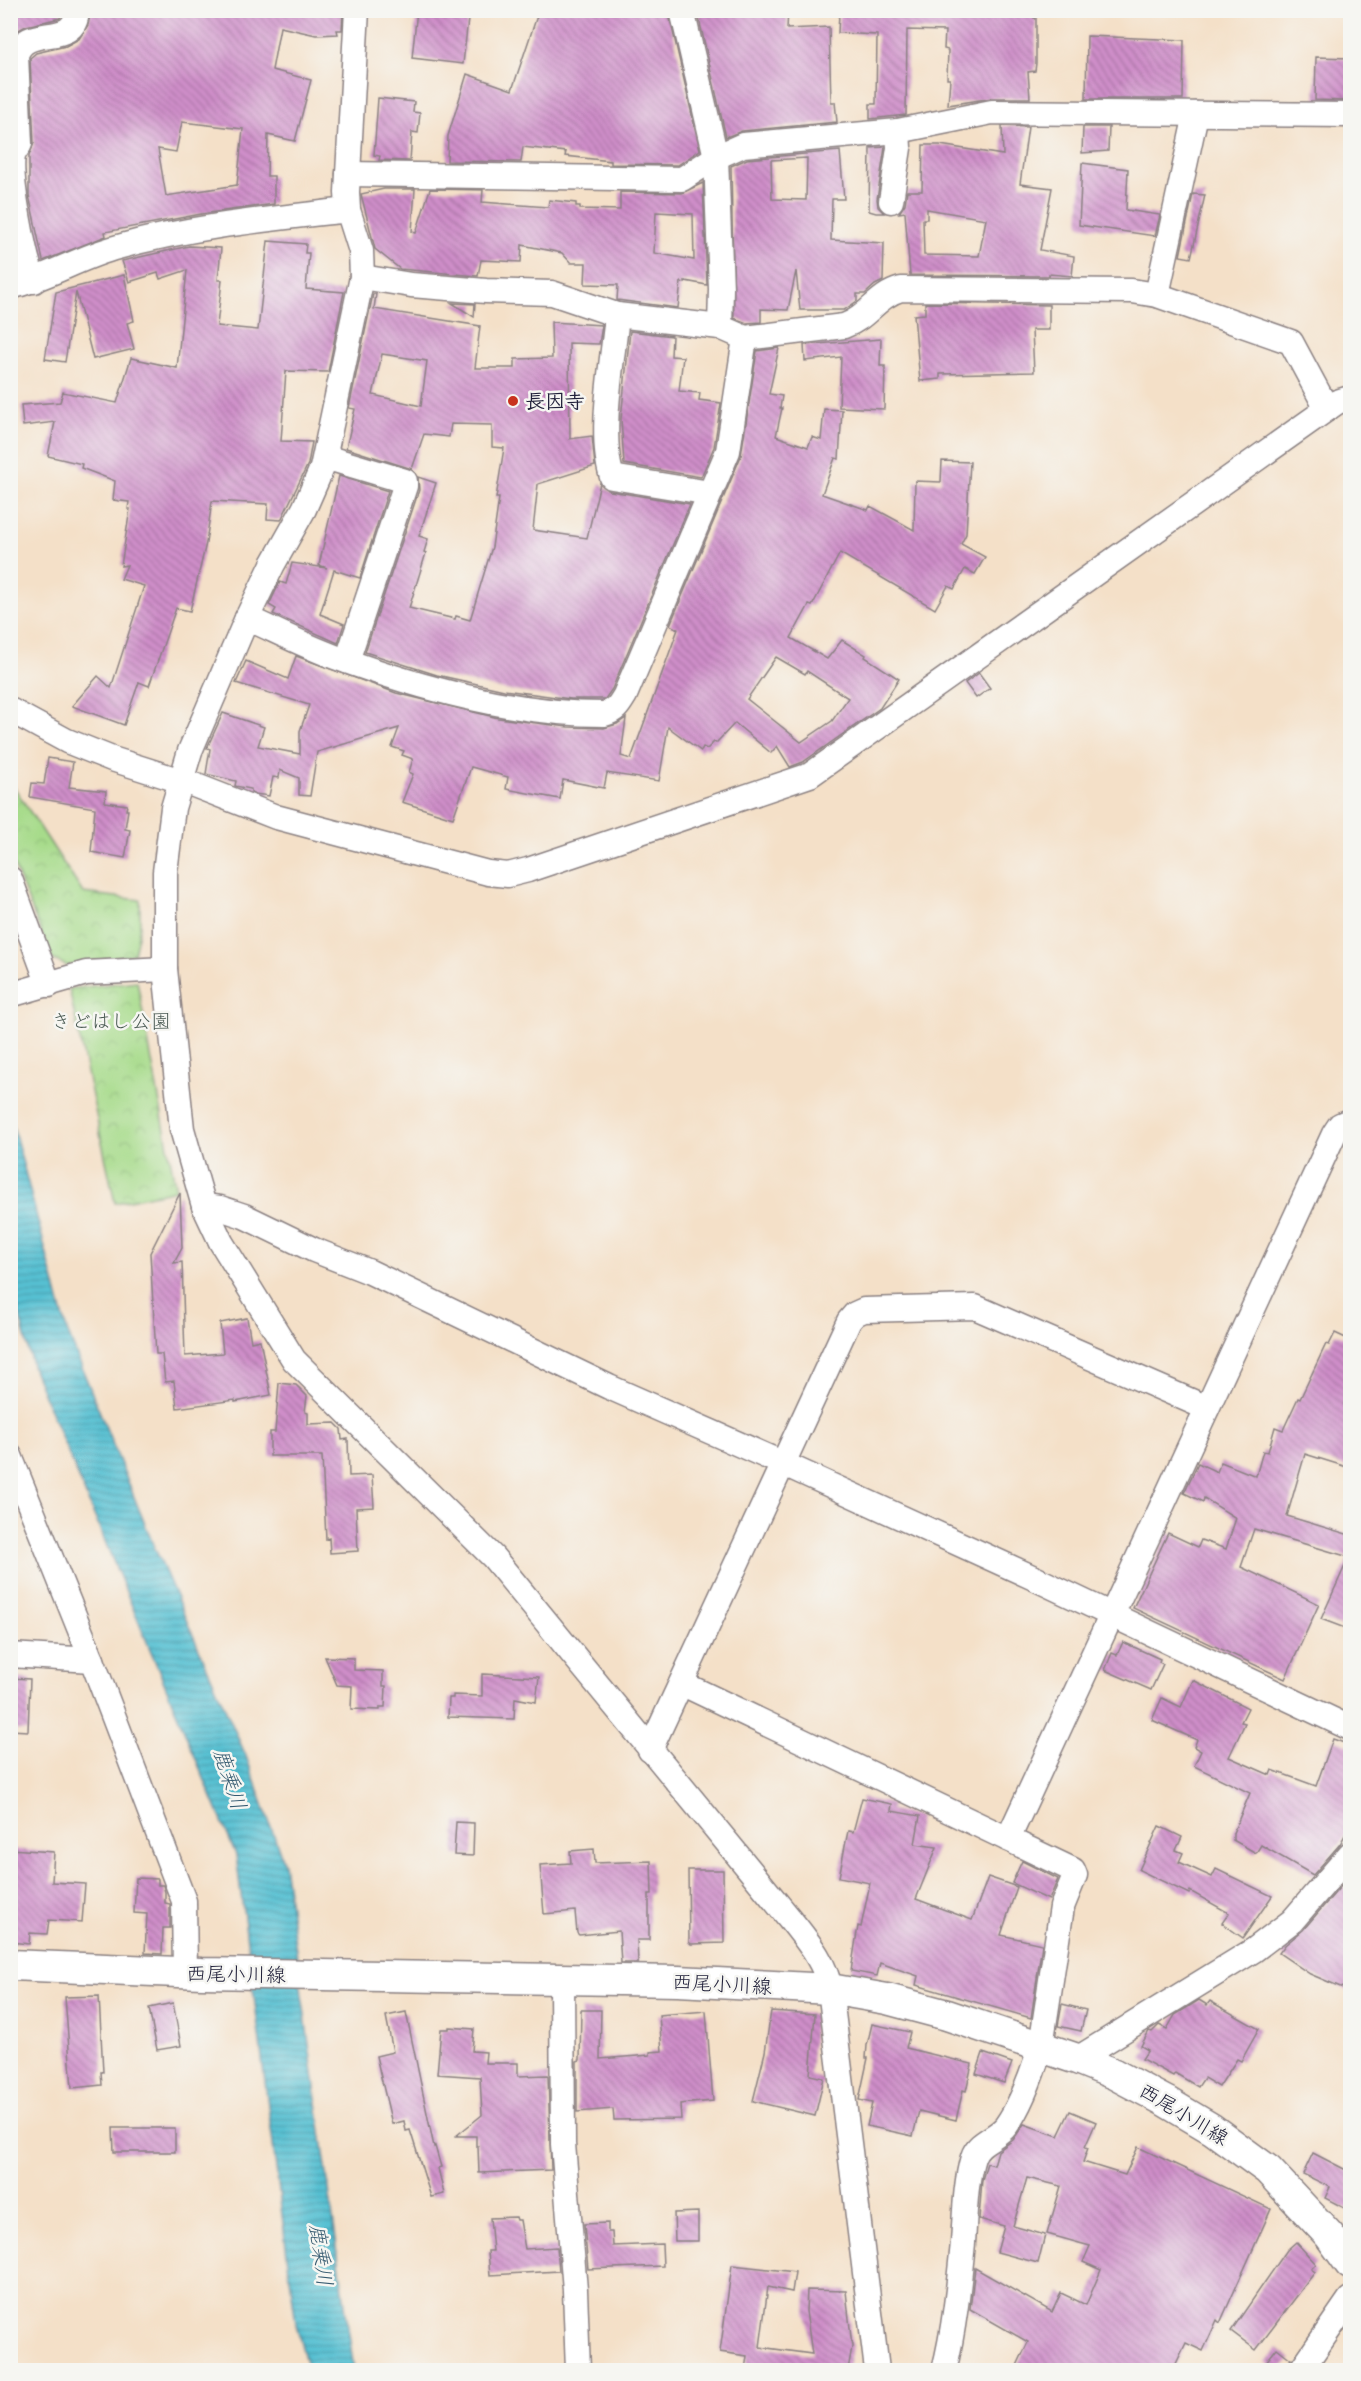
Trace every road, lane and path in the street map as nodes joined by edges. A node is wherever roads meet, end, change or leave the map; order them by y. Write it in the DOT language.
graph roads {
  1 [pos="77,10"];
  2 [pos="357,10"];
  3 [pos="682,10"];
  4 [pos="1196,114"];
  5 [pos="1350,115"];
  6 [pos="898,131"];
  7 [pos="716,157"];
  8 [pos="348,174"];
  9 [pos="891,201"];
  10 [pos="348,210"];
  11 [pos="362,277"];
  12 [pos="22,284"];
  13 [pos="1157,295"];
  14 [pos="617,315"];
  15 [pos="720,327"];
  16 [pos="745,338"];
  17 [pos="1350,398"];
  18 [pos="1327,409"];
  19 [pos="325,457"];
  20 [pos="710,493"];
  21 [pos="247,618"];
  22 [pos="346,661"];
  23 [pos="10,710"];
  24 [pos="180,782"];
  25 [pos="10,879"];
  26 [pos="165,969"];
  27 [pos="29,990"];
  28 [pos="1350,1121"];
  29 [pos="204,1206"];
  30 [pos="1207,1408"];
  31 [pos="10,1456"];
  32 [pos="784,1464"];
  33 [pos="1112,1615"];
  34 [pos="10,1655"];
  35 [pos="92,1660"];
  36 [pos="683,1684"];
  37 [pos="1350,1728"];
  38 [pos="650,1750"];
  39 [pos="1008,1839"];
  40 [pos="1350,1854"];
  41 [pos="10,1965"];
  42 [pos="193,1973"];
  43 [pos="562,1979"];
  44 [pos="830,1989"];
  45 [pos="1041,2046"];
  46 [pos="1077,2059"];
  47 [pos="1350,2264"];
  48 [pos="1350,2299"];
  49 [pos="578,2370"];
  50 [pos="877,2370"];
  51 [pos="944,2370"];
  52 [pos="1301,2370"];
  1 -- 12 [label="street"];
  2 -- 8 [label="street"];
  3 -- 7 [label="street"];
  4 -- 5 [label="street"];
  4 -- 6 [label="street"];
  4 -- 13 [label="street"];
  6 -- 7 [label="street"];
  6 -- 9 [label="street"];
  7 -- 8 [label="street"];
  7 -- 15 [label="street"];
  8 -- 10 [label="street"];
  10 -- 11 [label="street"];
  10 -- 12 [label="street"];
  11 -- 14 [label="street"];
  11 -- 19 [label="street"];
  13 -- 16 [label="street"];
  13 -- 18 [label="street"];
  14 -- 15 [label="street"];
  14 -- 20 [label="street"];
  15 -- 16 [label="street"];
  16 -- 20 [label="street"];
  17 -- 18 [label="street"];
  18 -- 24 [label="street"];
  19 -- 21 [label="street"];
  19 -- 22 [label="street"];
  20 -- 22 [label="street"];
  21 -- 22 [label="street"];
  21 -- 24 [label="street"];
  23 -- 24 [label="street"];
  24 -- 26 [label="street"];
  25 -- 27 [label="street"];
  26 -- 27 [label="street"];
  26 -- 29 [label="street"];
  28 -- 30 [label="street"];
  29 -- 32 [label="street"];
  29 -- 38 [label="street"];
  30 -- 32 [label="street"];
  30 -- 33 [label="street"];
  31 -- 35 [label="street"];
  32 -- 33 [label="street"];
  32 -- 36 [label="street"];
  33 -- 37 [label="street"];
  33 -- 39 [label="street"];
  34 -- 35 [label="street"];
  35 -- 42 [label="street"];
  36 -- 38 [label="street"];
  36 -- 39 [label="street"];
  38 -- 44 [label="street"];
  39 -- 45 [label="street"];
  40 -- 46 [label="street"];
  41 -- 42 [label="main road, 西尾小川線"];
  42 -- 43 [label="main road, 西尾小川線"];
  43 -- 44 [label="main road, 西尾小川線"];
  43 -- 49 [label="street"];
  44 -- 45 [label="main road, 西尾小川線"];
  44 -- 50 [label="street"];
  45 -- 46 [label="main road, 西尾小川線"];
  45 -- 51 [label="street"];
  46 -- 47 [label="main road, 西尾小川線"];
  48 -- 52 [label="street"];
}
